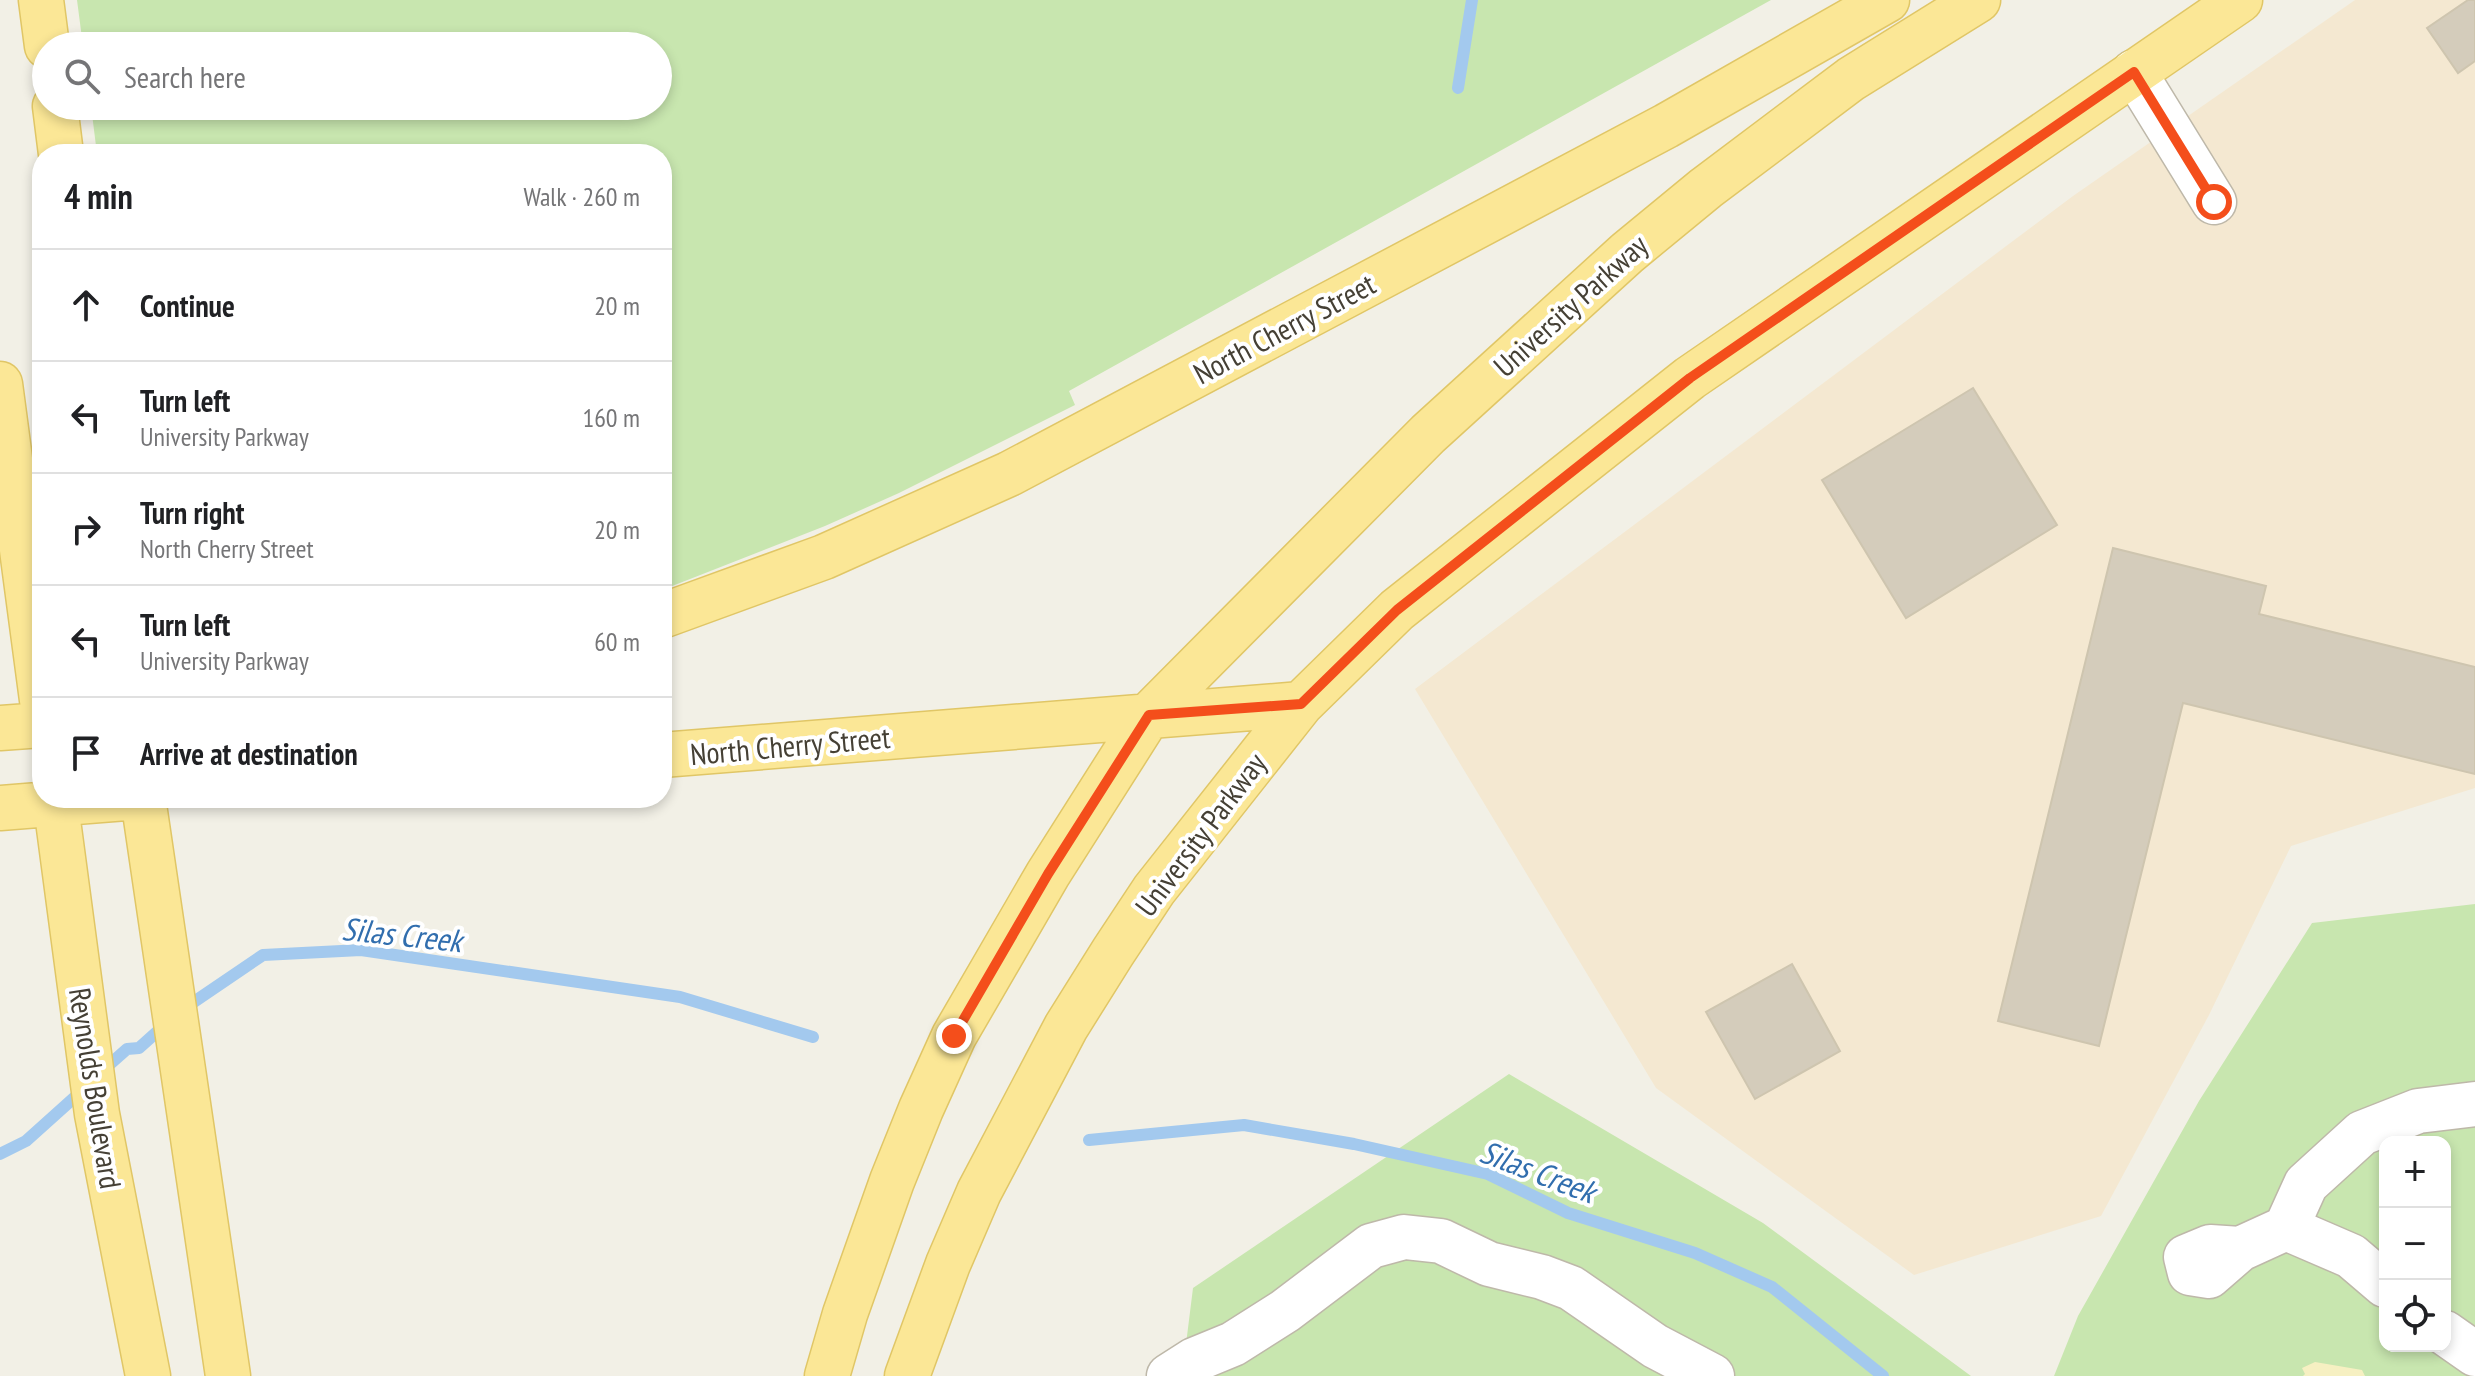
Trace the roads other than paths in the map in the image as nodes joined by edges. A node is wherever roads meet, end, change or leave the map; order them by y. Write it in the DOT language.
graph roads {
  1 [pos="41,0"];
  2 [pos="1887,0"];
  3 [pos="1978,0"];
  4 [pos="2240,0"];
  5 [pos="45,32"];
  6 [pos="2134,72"];
  7 [pos="57,120"];
  8 [pos="60,144"];
  9 [pos="2214,202"];
  10 [pos="0,384"];
  11 [pos="672,612"];
  12 [pos="32,625"];
  13 [pos="1301,704"];
  14 [pos="1149,715"];
  15 [pos="32,726"];
  16 [pos="0,728"];
  17 [pos="672,754"];
  18 [pos="32,804"];
  19 [pos="0,808"];
  20 [pos="56,808"];
  21 [pos="144,808"];
  22 [pos="2475,1104"];
  23 [pos="2286,1228"];
  24 [pos="2240,1249"];
  25 [pos="2379,1280"];
  26 [pos="2451,1337"];
  27 [pos="2475,1354"];
  28 [pos="148,1376"];
  29 [pos="228,1376"];
  30 [pos="827,1376"];
  31 [pos="907,1376"];
  32 [pos="1169,1376"];
  33 [pos="1712,1376"];
  1 -- 5 [label="main road"];
  2 -- 11 [label="main road, North Cherry Street"];
  3 -- 14 [label="main road, University Parkway"];
  4 -- 6 [label="main road, University Parkway"];
  6 -- 9 [label="lane"];
  6 -- 13 [label="main road, University Parkway"];
  7 -- 8 [label="main road"];
  10 -- 12 [label="main road"];
  13 -- 14 [label="main road, North Cherry Street"];
  13 -- 31 [label="main road, University Parkway"];
  14 -- 17 [label="main road, North Cherry Street"];
  14 -- 30 [label="main road, University Parkway"];
  15 -- 16 [label="main road"];
  18 -- 19 [label="main road"];
  20 -- 28 [label="main road, Reynolds Boulevard"];
  21 -- 29 [label="main road"];
  22 -- 23 [label="lane"];
  23 -- 24 [label="lane"];
  23 -- 25 [label="lane"];
  26 -- 27 [label="lane"];
  32 -- 33 [label="lane"];
}
